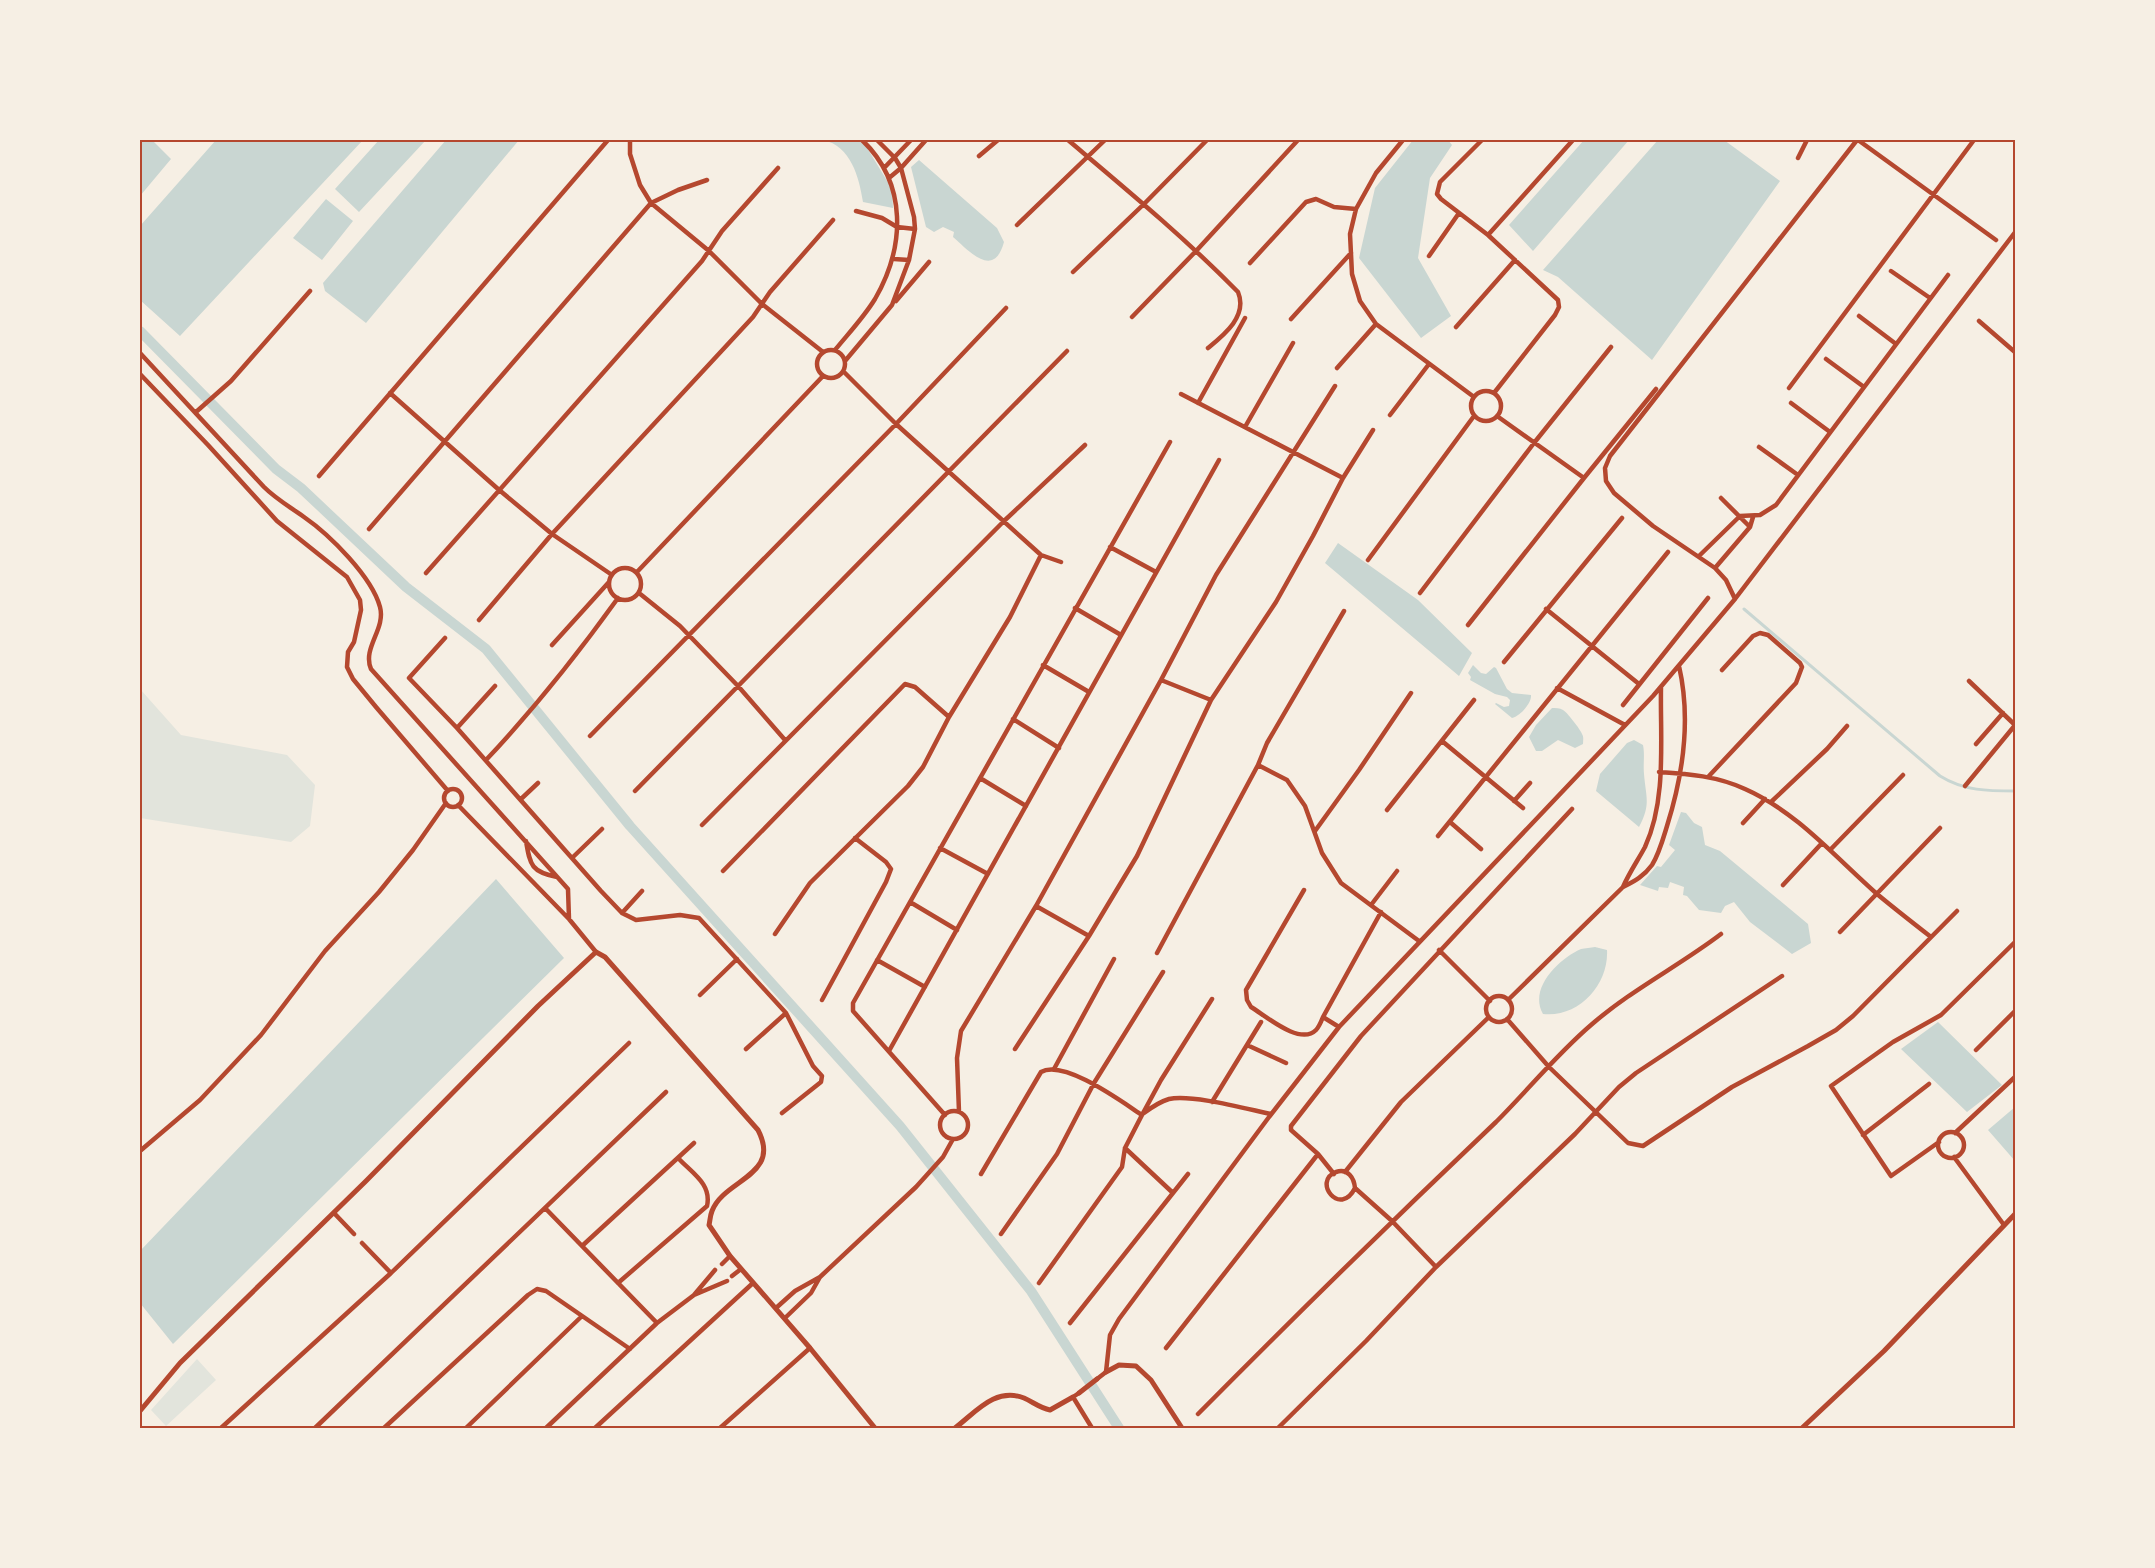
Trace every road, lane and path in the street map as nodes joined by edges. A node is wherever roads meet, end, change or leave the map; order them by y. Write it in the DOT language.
graph roads {
  1 [pos="608,140"];
  2 [pos="630,140"];
  3 [pos="862,140"];
  4 [pos="877,140"];
  5 [pos="911,140"];
  6 [pos="926,140"];
  7 [pos="998,140"];
  8 [pos="1068,140"];
  9 [pos="1105,140"];
  10 [pos="1207,140"];
  11 [pos="1298,140"];
  12 [pos="1403,140"];
  13 [pos="1482,140"];
  14 [pos="1573,140"];
  15 [pos="1807,140"];
  16 [pos="1857,140"];
  17 [pos="1974,140"];
  18 [pos="980,156"];
  19 [pos="1088,156"];
  20 [pos="895,158"];
  21 [pos="1798,158"];
  22 [pos="885,167"];
  23 [pos="778,168"];
  24 [pos="901,168"];
  25 [pos="889,178"];
  26 [pos="707,180"];
  27 [pos="1932,194"];
  28 [pos="651,203"];
  29 [pos="1145,203"];
  30 [pos="1356,209"];
  31 [pos="856,211"];
  32 [pos="1460,213"];
  33 [pos="833,220"];
  34 [pos="1017,225"];
  35 [pos="897,227"];
  36 [pos="915,229"];
  37 [pos="2016,231"];
  38 [pos="1488,235"];
  39 [pos="1996,240"];
  40 [pos="1197,250"];
  41 [pos="709,251"];
  42 [pos="1351,253"];
  43 [pos="1429,256"];
  44 [pos="894,259"];
  45 [pos="909,260"];
  46 [pos="1515,260"];
  47 [pos="929,262"];
  48 [pos="1250,263"];
  49 [pos="1891,271"];
  50 [pos="1072,272"];
  51 [pos="1948,274"];
  52 [pos="310,291"];
  53 [pos="1930,298"];
  54 [pos="762,304"];
  55 [pos="892,305"];
  56 [pos="1006,308"];
  57 [pos="1859,316"];
  58 [pos="1132,317"];
  59 [pos="1245,318"];
  60 [pos="1292,319"];
  61 [pos="1979,321"];
  62 [pos="1376,324"];
  63 [pos="1456,327"];
  64 [pos="1293,343"];
  65 [pos="1896,344"];
  66 [pos="1611,347"];
  67 [pos="1208,348"];
  68 [pos="835,350"];
  69 [pos="1067,351"];
  70 [pos="823,352"];
  71 [pos="140,353"];
  72 [pos="2016,353"];
  73 [pos="1826,358"];
  74 [pos="845,361"];
  75 [pos="1429,364"];
  76 [pos="1337,368"];
  77 [pos="843,371"];
  78 [pos="140,374"];
  79 [pos="823,376"];
  80 [pos="1335,386"];
  81 [pos="1864,387"];
  82 [pos="1789,388"];
  83 [pos="1656,389"];
  84 [pos="390,393"];
  85 [pos="1494,393"];
  86 [pos="1181,394"];
  87 [pos="1474,397"];
  88 [pos="1197,403"];
  89 [pos="1791,403"];
  90 [pos="196,412"];
  91 [pos="1390,415"];
  92 [pos="1474,417"];
  93 [pos="1497,417"];
  94 [pos="896,424"];
  95 [pos="1245,428"];
  96 [pos="1373,430"];
  97 [pos="1830,432"];
  98 [pos="445,441"];
  99 [pos="1170,442"];
  100 [pos="1534,443"];
  101 [pos="1085,445"];
  102 [pos="1759,447"];
  103 [pos="1293,452"];
  104 [pos="1219,460"];
  105 [pos="950,472"];
  106 [pos="1798,475"];
  107 [pos="319,476"];
  108 [pos="1343,478"];
  109 [pos="1584,478"];
  110 [pos="498,489"];
  111 [pos="1721,498"];
  112 [pos="1740,516"];
  113 [pos="1753,517"];
  114 [pos="1622,518"];
  115 [pos="1004,521"];
  116 [pos="1750,527"];
  117 [pos="369,529"];
  118 [pos="552,534"];
  119 [pos="1110,547"];
  120 [pos="1668,552"];
  121 [pos="1041,555"];
  122 [pos="1699,556"];
  123 [pos="1368,560"];
  124 [pos="1060,562"];
  125 [pos="1715,568"];
  126 [pos="637,572"];
  127 [pos="1156,572"];
  128 [pos="426,573"];
  129 [pos="612,575"];
  130 [pos="609,582"];
  131 [pos="639,593"];
  132 [pos="1420,593"];
  133 [pos="618,598"];
  134 [pos="1708,598"];
  135 [pos="1735,599"];
  136 [pos="1075,608"];
  137 [pos="1546,609"];
  138 [pos="1344,611"];
  139 [pos="479,620"];
  140 [pos="1468,625"];
  141 [pos="688,635"];
  142 [pos="1121,635"];
  143 [pos="445,638"];
  144 [pos="552,645"];
  145 [pos="1592,646"];
  146 [pos="1504,662"];
  147 [pos="1043,665"];
  148 [pos="1679,666"];
  149 [pos="1722,670"];
  150 [pos="1161,680"];
  151 [pos="1969,681"];
  152 [pos="1639,684"];
  153 [pos="495,686"];
  154 [pos="738,686"];
  155 [pos="1661,687"];
  156 [pos="1557,688"];
  157 [pos="1089,692"];
  158 [pos="1411,693"];
  159 [pos="1211,700"];
  160 [pos="1474,700"];
  161 [pos="1623,705"];
  162 [pos="2003,713"];
  163 [pos="949,717"];
  164 [pos="1013,719"];
  165 [pos="2015,724"];
  166 [pos="1625,725"];
  167 [pos="1847,726"];
  168 [pos="457,728"];
  169 [pos="590,736"];
  170 [pos="785,740"];
  171 [pos="1442,741"];
  172 [pos="1976,744"];
  173 [pos="1059,748"];
  174 [pos="486,760"];
  175 [pos="1258,765"];
  176 [pos="1659,771"];
  177 [pos="1679,773"];
  178 [pos="1904,775"];
  179 [pos="1485,777"];
  180 [pos="1709,777"];
  181 [pos="980,778"];
  182 [pos="538,783"];
  183 [pos="1530,783"];
  184 [pos="1965,786"];
  185 [pos="448,791"];
  186 [pos="635,791"];
  187 [pos="1765,799"];
  188 [pos="520,800"];
  189 [pos="1514,801"];
  190 [pos="1771,802"];
  191 [pos="446,803"];
  192 [pos="458,805"];
  193 [pos="1026,806"];
  194 [pos="1523,808"];
  195 [pos="1572,809"];
  196 [pos="1387,810"];
  197 [pos="1450,822"];
  198 [pos="1743,823"];
  199 [pos="702,825"];
  200 [pos="1940,828"];
  201 [pos="602,829"];
  202 [pos="1315,831"];
  203 [pos="1438,836"];
  204 [pos="855,838"];
  205 [pos="526,842"];
  206 [pos="1822,843"];
  207 [pos="940,848"];
  208 [pos="1480,849"];
  209 [pos="1831,849"];
  210 [pos="572,858"];
  211 [pos="723,871"];
  212 [pos="1397,871"];
  213 [pos="988,874"];
  214 [pos="557,878"];
  215 [pos="1783,885"];
  216 [pos="1623,887"];
  217 [pos="1304,890"];
  218 [pos="642,891"];
  219 [pos="1877,894"];
  220 [pos="910,902"];
  221 [pos="1371,905"];
  222 [pos="1036,906"];
  223 [pos="1957,911"];
  224 [pos="1381,912"];
  225 [pos="621,913"];
  226 [pos="569,919"];
  227 [pos="957,930"];
  228 [pos="1840,932"];
  229 [pos="775,934"];
  230 [pos="1721,934"];
  231 [pos="1089,936"];
  232 [pos="1931,937"];
  233 [pos="1419,941"];
  234 [pos="2016,941"];
  235 [pos="1439,950"];
  236 [pos="596,952"];
  237 [pos="1157,953"];
  238 [pos="737,959"];
  239 [pos="1114,959"];
  240 [pos="877,960"];
  241 [pos="1162,972"];
  242 [pos="1782,976"];
  243 [pos="925,987"];
  244 [pos="700,995"];
  245 [pos="1212,999"];
  246 [pos="822,1000"];
  247 [pos="1508,1000"];
  248 [pos="1490,1001"];
  249 [pos="2016,1010"];
  250 [pos="786,1013"];
  251 [pos="1323,1017"];
  252 [pos="1489,1017"];
  253 [pos="1507,1019"];
  254 [pos="1261,1022"];
  255 [pos="1339,1027"];
  256 [pos="629,1043"];
  257 [pos="1247,1045"];
  258 [pos="746,1049"];
  259 [pos="1015,1049"];
  260 [pos="1977,1050"];
  261 [pos="889,1051"];
  262 [pos="1286,1063"];
  263 [pos="1549,1066"];
  264 [pos="1054,1069"];
  265 [pos="2016,1076"];
  266 [pos="1094,1083"];
  267 [pos="1929,1084"];
  268 [pos="666,1092"];
  269 [pos="1212,1102"];
  270 [pos="1595,1111"];
  271 [pos="959,1112"];
  272 [pos="782,1113"];
  273 [pos="1272,1114"];
  274 [pos="945,1115"];
  275 [pos="1142,1115"];
  276 [pos="1955,1133"];
  277 [pos="1863,1135"];
  278 [pos="953,1139"];
  279 [pos="1938,1142"];
  280 [pos="694,1143"];
  281 [pos="1125,1148"];
  282 [pos="140,1151"];
  283 [pos="1318,1154"];
  284 [pos="1954,1157"];
  285 [pos="678,1158"];
  286 [pos="1345,1172"];
  287 [pos="1334,1173"];
  288 [pos="981,1174"];
  289 [pos="1188,1174"];
  290 [pos="1355,1188"];
  291 [pos="1173,1193"];
  292 [pos="546,1209"];
  293 [pos="334,1213"];
  294 [pos="2016,1213"];
  295 [pos="1392,1221"];
  296 [pos="2004,1225"];
  297 [pos="354,1234"];
  298 [pos="1001,1234"];
  299 [pos="362,1243"];
  300 [pos="582,1246"];
  301 [pos="730,1256"];
  302 [pos="722,1264"];
  303 [pos="1436,1267"];
  304 [pos="741,1269"];
  305 [pos="715,1270"];
  306 [pos="392,1273"];
  307 [pos="732,1276"];
  308 [pos="820,1276"];
  309 [pos="727,1281"];
  310 [pos="753,1282"];
  311 [pos="618,1283"];
  312 [pos="1039,1283"];
  313 [pos="694,1295"];
  314 [pos="776,1308"];
  315 [pos="582,1316"];
  316 [pos="785,1318"];
  317 [pos="657,1323"];
  318 [pos="1071,1323"];
  319 [pos="630,1348"];
  320 [pos="810,1348"];
  321 [pos="1166,1348"];
  322 [pos="1106,1372"];
  323 [pos="1097,1379"];
  324 [pos="1079,1393"];
  325 [pos="1073,1397"];
  326 [pos="140,1411"];
  327 [pos="1198,1414"];
  328 [pos="220,1428"];
  329 [pos="315,1428"];
  330 [pos="384,1428"];
  331 [pos="466,1428"];
  332 [pos="546,1428"];
  333 [pos="595,1428"];
  334 [pos="720,1428"];
  335 [pos="875,1428"];
  336 [pos="955,1428"];
  337 [pos="1092,1428"];
  338 [pos="1182,1428"];
  339 [pos="1278,1428"];
  340 [pos="1802,1428"];
  1 -- 84 [label="street"];
  2 -- 28 [label="street"];
  3 -- 22 [label="street"];
  4 -- 20 [label="street"];
  5 -- 20 [label="street"];
  6 -- 24 [label="street"];
  7 -- 18 [label="street"];
  8 -- 19 [label="street"];
  9 -- 19 [label="street"];
  10 -- 29 [label="street"];
  11 -- 40 [label="street"];
  12 -- 30 [label="street"];
  13 -- 32 [label="street"];
  14 -- 38 [label="street"];
  15 -- 21 [label="street"];
  16 -- 27 [label="street"];
  16 -- 122 [label="street"];
  17 -- 27 [label="street"];
  19 -- 29 [label="street"];
  19 -- 34 [label="street"];
  20 -- 22 [label="street"];
  20 -- 24 [label="street"];
  22 -- 25 [label="street"];
  23 -- 41 [label="street"];
  24 -- 25 [label="street"];
  24 -- 36 [label="street"];
  25 -- 35 [label="street"];
  26 -- 28 [label="street"];
  27 -- 39 [label="street"];
  27 -- 82 [label="street"];
  28 -- 41 [label="street"];
  28 -- 98 [label="street"];
  29 -- 40 [label="street"];
  29 -- 50 [label="street"];
  30 -- 42 [label="street"];
  30 -- 48 [label="street"];
  31 -- 35 [label="street"];
  32 -- 38 [label="street"];
  32 -- 43 [label="street"];
  33 -- 54 [label="street"];
  35 -- 36 [label="street"];
  35 -- 44 [label="street"];
  36 -- 45 [label="street"];
  37 -- 135 [label="street"];
  38 -- 46 [label="street"];
  40 -- 58 [label="street"];
  40 -- 67 [label="street"];
  41 -- 54 [label="street"];
  41 -- 110 [label="street"];
  42 -- 60 [label="street"];
  42 -- 62 [label="street"];
  44 -- 45 [label="street"];
  44 -- 68 [label="street"];
  45 -- 55 [label="street"];
  46 -- 63 [label="street"];
  46 -- 85 [label="street"];
  47 -- 55 [label="street"];
  49 -- 53 [label="street"];
  51 -- 53 [label="street"];
  52 -- 90 [label="street"];
  53 -- 65 [label="street"];
  54 -- 70 [label="street"];
  54 -- 118 [label="street"];
  55 -- 74 [label="street"];
  56 -- 94 [label="street"];
  57 -- 65 [label="street"];
  59 -- 88 [label="street"];
  61 -- 72 [label="street"];
  62 -- 75 [label="street"];
  62 -- 76 [label="street"];
  64 -- 95 [label="street"];
  65 -- 81 [label="street"];
  66 -- 100 [label="street"];
  68 -- 70 [label="street"];
  68 -- 74 [label="street"];
  69 -- 105 [label="street"];
  70 -- 79 [label="street"];
  71 -- 90 [label="street"];
  73 -- 81 [label="street"];
  74 -- 77 [label="street"];
  75 -- 87 [label="street"];
  75 -- 91 [label="street"];
  77 -- 79 [label="street"];
  77 -- 94 [label="street"];
  78 -- 185 [label="street"];
  79 -- 126 [label="street"];
  80 -- 103 [label="street"];
  81 -- 97 [label="street"];
  83 -- 109 [label="street"];
  84 -- 98 [label="street"];
  84 -- 107 [label="street"];
  85 -- 87 [label="street"];
  85 -- 93 [label="street"];
  86 -- 88 [label="street"];
  87 -- 92 [label="street"];
  88 -- 95 [label="street"];
  89 -- 97 [label="street"];
  90 -- 205 [label="street"];
  92 -- 93 [label="street"];
  92 -- 123 [label="street"];
  93 -- 100 [label="street"];
  94 -- 105 [label="street"];
  94 -- 141 [label="street"];
  95 -- 103 [label="street"];
  96 -- 108 [label="street"];
  97 -- 106 [label="street"];
  98 -- 110 [label="street"];
  98 -- 117 [label="street"];
  99 -- 119 [label="street"];
  100 -- 109 [label="street"];
  100 -- 132 [label="street"];
  101 -- 115 [label="street"];
  102 -- 106 [label="street"];
  103 -- 108 [label="street"];
  103 -- 150 [label="street"];
  104 -- 127 [label="street"];
  105 -- 115 [label="street"];
  105 -- 154 [label="street"];
  106 -- 113 [label="street"];
  108 -- 159 [label="street"];
  109 -- 140 [label="street"];
  110 -- 118 [label="street"];
  110 -- 128 [label="street"];
  111 -- 112 [label="street"];
  112 -- 113 [label="street"];
  112 -- 116 [label="street"];
  112 -- 122 [label="street"];
  113 -- 116 [label="street"];
  114 -- 137 [label="street"];
  115 -- 121 [label="street"];
  115 -- 170 [label="street"];
  116 -- 125 [label="street"];
  118 -- 129 [label="street"];
  118 -- 139 [label="street"];
  119 -- 127 [label="street"];
  119 -- 136 [label="street"];
  120 -- 145 [label="street"];
  121 -- 124 [label="street"];
  121 -- 163 [label="street"];
  122 -- 125 [label="street"];
  125 -- 135 [label="street"];
  126 -- 129 [label="street"];
  126 -- 131 [label="street"];
  127 -- 142 [label="street"];
  129 -- 130 [label="street"];
  130 -- 133 [label="street"];
  130 -- 144 [label="street"];
  131 -- 133 [label="street"];
  131 -- 141 [label="street"];
  133 -- 174 [label="street"];
  134 -- 152 [label="street"];
  135 -- 148 [label="street"];
  136 -- 142 [label="street"];
  136 -- 147 [label="street"];
  137 -- 145 [label="street"];
  137 -- 146 [label="street"];
  138 -- 175 [label="street"];
  141 -- 154 [label="street"];
  141 -- 169 [label="street"];
  142 -- 157 [label="street"];
  143 -- 168 [label="street"];
  145 -- 152 [label="street"];
  145 -- 156 [label="street"];
  147 -- 157 [label="street"];
  147 -- 164 [label="street"];
  148 -- 155 [label="street"];
  148 -- 177 [label="street"];
  149 -- 180 [label="street"];
  150 -- 159 [label="street"];
  150 -- 222 [label="street"];
  151 -- 162 [label="street"];
  152 -- 161 [label="street"];
  153 -- 168 [label="street"];
  154 -- 170 [label="street"];
  154 -- 186 [label="street"];
  155 -- 166 [label="street"];
  155 -- 176 [label="street"];
  156 -- 166 [label="street"];
  156 -- 179 [label="street"];
  157 -- 173 [label="street"];
  158 -- 202 [label="street"];
  159 -- 231 [label="street"];
  160 -- 171 [label="street"];
  162 -- 165 [label="street"];
  162 -- 172 [label="street"];
  163 -- 204 [label="street"];
  163 -- 211 [label="street"];
  164 -- 173 [label="street"];
  164 -- 181 [label="street"];
  165 -- 184 [label="street"];
  166 -- 233 [label="street"];
  167 -- 190 [label="street"];
  168 -- 174 [label="street"];
  170 -- 199 [label="street"];
  171 -- 179 [label="street"];
  171 -- 196 [label="street"];
  173 -- 193 [label="street"];
  174 -- 188 [label="street"];
  175 -- 202 [label="street"];
  175 -- 237 [label="street"];
  176 -- 177 [label="street"];
  176 -- 216 [label="street"];
  177 -- 180 [label="street"];
  177 -- 216 [label="street"];
  178 -- 209 [label="street"];
  179 -- 189 [label="street"];
  179 -- 197 [label="street"];
  180 -- 187 [label="street"];
  181 -- 193 [label="street"];
  181 -- 207 [label="street"];
  182 -- 188 [label="street"];
  183 -- 189 [label="street"];
  185 -- 191 [label="street"];
  185 -- 192 [label="street"];
  187 -- 190 [label="street"];
  187 -- 198 [label="street"];
  188 -- 210 [label="street"];
  189 -- 194 [label="street"];
  190 -- 206 [label="street"];
  191 -- 192 [label="street"];
  191 -- 282 [label="street"];
  192 -- 226 [label="street"];
  193 -- 213 [label="street"];
  195 -- 235 [label="street"];
  197 -- 203 [label="street"];
  197 -- 208 [label="street"];
  200 -- 219 [label="street"];
  201 -- 210 [label="street"];
  202 -- 221 [label="street"];
  204 -- 229 [label="street"];
  204 -- 246 [label="street"];
  205 -- 214 [label="street"];
  205 -- 214 [label="street"];
  206 -- 209 [label="street"];
  206 -- 215 [label="street"];
  207 -- 213 [label="street"];
  207 -- 220 [label="street"];
  209 -- 219 [label="street"];
  210 -- 225 [label="street"];
  212 -- 221 [label="street"];
  213 -- 227 [label="street"];
  214 -- 226 [label="street"];
  216 -- 247 [label="street"];
  217 -- 251 [label="street"];
  218 -- 225 [label="street"];
  219 -- 228 [label="street"];
  219 -- 232 [label="street"];
  220 -- 227 [label="street"];
  220 -- 240 [label="street"];
  221 -- 224 [label="street"];
  222 -- 231 [label="street"];
  222 -- 271 [label="street"];
  223 -- 232 [label="street"];
  224 -- 233 [label="street"];
  224 -- 251 [label="street"];
  225 -- 238 [label="street"];
  226 -- 236 [label="street"];
  227 -- 243 [label="street"];
  230 -- 263 [label="street"];
  231 -- 259 [label="street"];
  232 -- 270 [label="street"];
  233 -- 255 [label="street"];
  234 -- 277 [label="street"];
  235 -- 248 [label="street"];
  235 -- 283 [label="street"];
  236 -- 293 [label="street"];
  236 -- 301 [label="street"];
  238 -- 244 [label="street"];
  238 -- 250 [label="street"];
  239 -- 264 [label="street"];
  240 -- 243 [label="street"];
  240 -- 261 [label="street"];
  241 -- 266 [label="street"];
  242 -- 270 [label="street"];
  243 -- 261 [label="street"];
  245 -- 275 [label="street"];
  247 -- 248 [label="street"];
  247 -- 253 [label="street"];
  248 -- 252 [label="street"];
  249 -- 260 [label="street"];
  250 -- 258 [label="street"];
  250 -- 272 [label="street"];
  251 -- 255 [label="street"];
  252 -- 253 [label="street"];
  252 -- 286 [label="street"];
  253 -- 263 [label="street"];
  254 -- 257 [label="street"];
  255 -- 273 [label="street"];
  256 -- 306 [label="street"];
  257 -- 262 [label="street"];
  257 -- 269 [label="street"];
  261 -- 274 [label="street"];
  263 -- 270 [label="street"];
  263 -- 295 [label="street"];
  264 -- 266 [label="street"];
  264 -- 288 [label="street"];
  265 -- 276 [label="street"];
  266 -- 275 [label="street"];
  266 -- 298 [label="street"];
  267 -- 277 [label="street"];
  268 -- 292 [label="street"];
  269 -- 273 [label="street"];
  269 -- 275 [label="street"];
  270 -- 303 [label="street"];
  271 -- 274 [label="street"];
  271 -- 278 [label="street"];
  273 -- 322 [label="street"];
  274 -- 278 [label="street"];
  275 -- 281 [label="street"];
  276 -- 279 [label="street"];
  276 -- 284 [label="street"];
  277 -- 279 [label="street"];
  278 -- 308 [label="street"];
  279 -- 284 [label="street"];
  280 -- 285 [label="street"];
  281 -- 291 [label="street"];
  281 -- 312 [label="street"];
  283 -- 287 [label="street"];
  283 -- 321 [label="street"];
  284 -- 296 [label="street"];
  285 -- 300 [label="street"];
  285 -- 311 [label="street"];
  286 -- 287 [label="street"];
  286 -- 290 [label="street"];
  287 -- 290 [label="street"];
  289 -- 291 [label="street"];
  290 -- 295 [label="street"];
  291 -- 318 [label="street"];
  292 -- 300 [label="street"];
  292 -- 329 [label="street"];
  293 -- 297 [label="street"];
  293 -- 326 [label="street"];
  294 -- 296 [label="street"];
  295 -- 303 [label="street"];
  295 -- 327 [label="street"];
  296 -- 340 [label="street"];
  299 -- 306 [label="street"];
  300 -- 311 [label="street"];
  301 -- 302 [label="street"];
  301 -- 304 [label="street"];
  303 -- 339 [label="street"];
  304 -- 307 [label="street"];
  304 -- 310 [label="street"];
  305 -- 313 [label="street"];
  306 -- 328 [label="street"];
  308 -- 314 [label="street"];
  308 -- 316 [label="street"];
  309 -- 313 [label="street"];
  310 -- 314 [label="street"];
  310 -- 333 [label="street"];
  311 -- 317 [label="street"];
  313 -- 317 [label="street"];
  314 -- 316 [label="street"];
  315 -- 319 [label="street"];
  315 -- 330 [label="street"];
  315 -- 331 [label="street"];
  316 -- 320 [label="street"];
  317 -- 319 [label="street"];
  319 -- 332 [label="street"];
  320 -- 334 [label="street"];
  320 -- 335 [label="street"];
  322 -- 323 [label="street"];
  322 -- 338 [label="street"];
  323 -- 324 [label="street"];
  324 -- 325 [label="street"];
  325 -- 336 [label="street"];
  325 -- 337 [label="street"];
}
